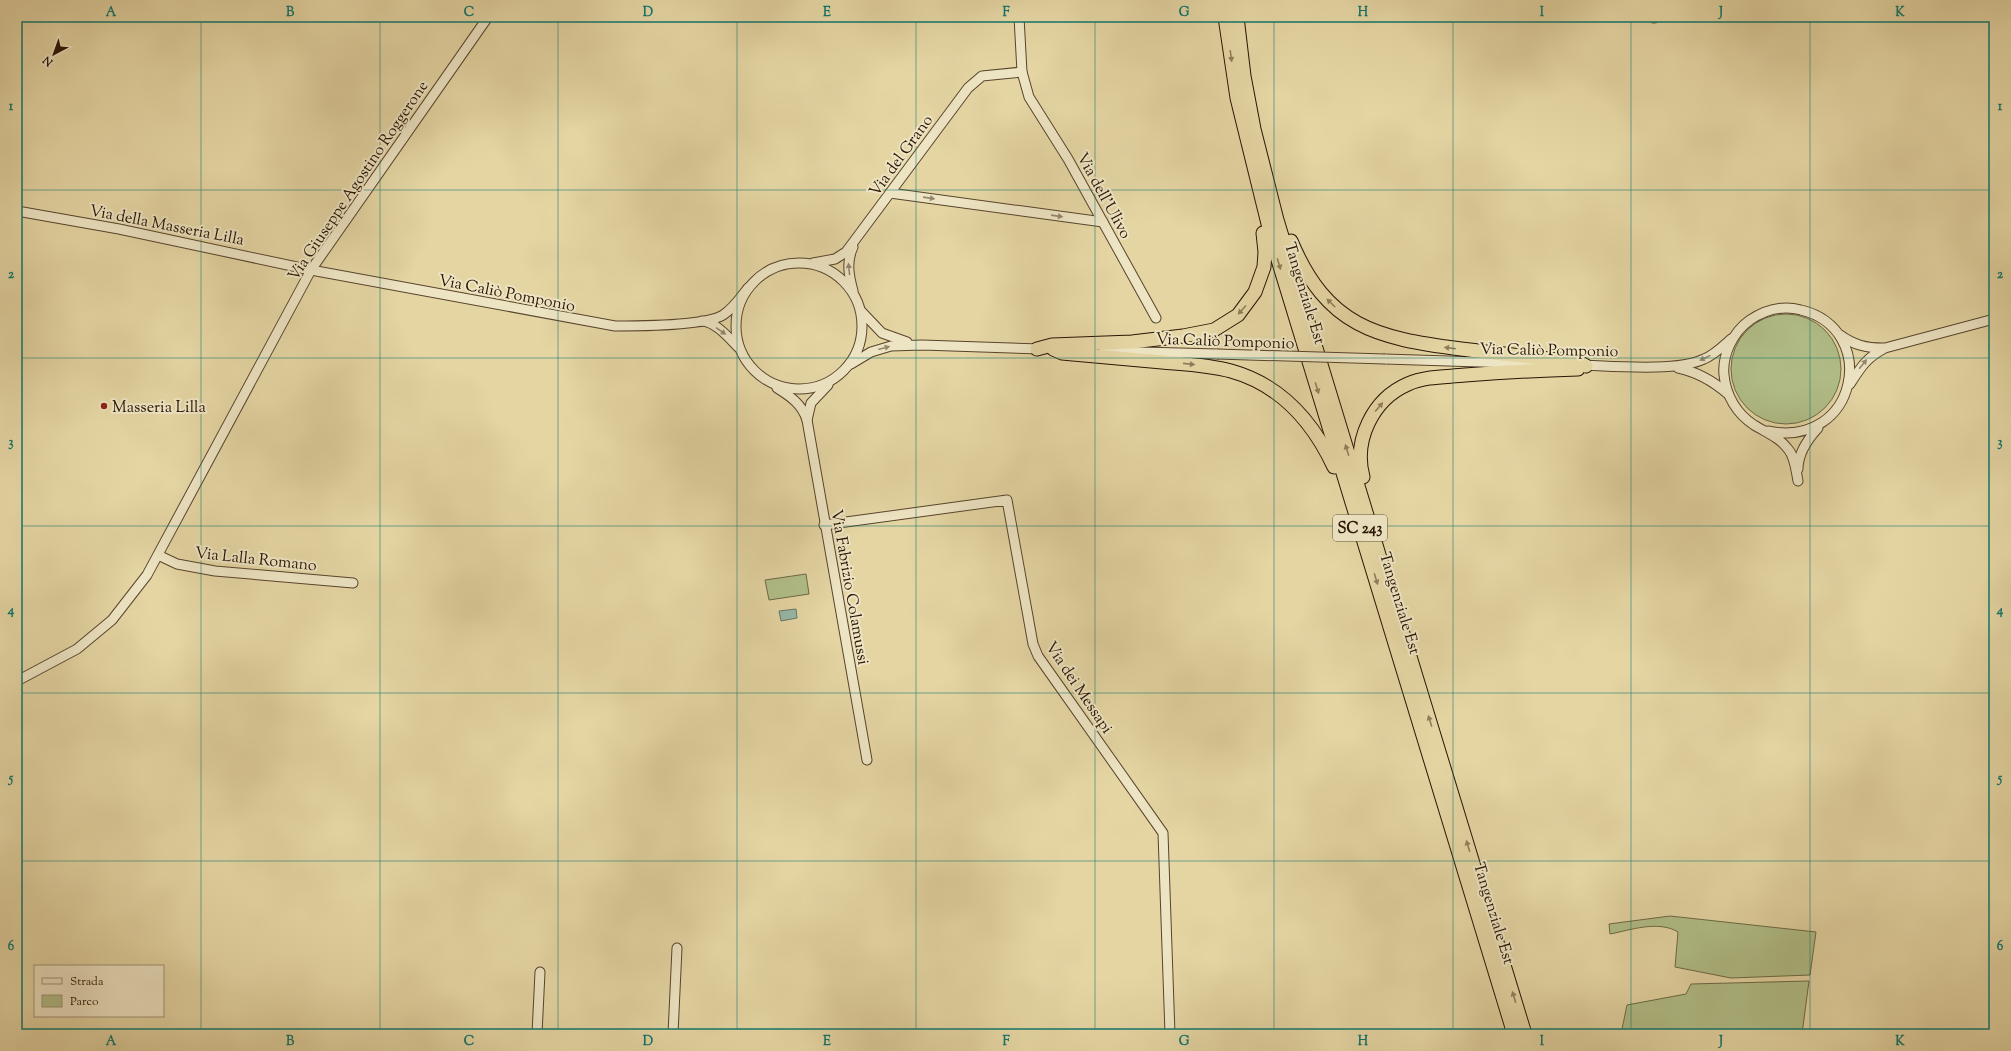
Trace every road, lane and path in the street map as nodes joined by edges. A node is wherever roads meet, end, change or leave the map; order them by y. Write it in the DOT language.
graph roads {
  1 [pos="488,17"];
  2 [pos="1019,17"];
  3 [pos="1225,17"];
  4 [pos="1237,17"];
  5 [pos="1022,72"];
  6 [pos="1246,139"];
  7 [pos="1260,153"];
  8 [pos="890,193"];
  9 [pos="17,211"];
  10 [pos="1103,222"];
  11 [pos="856,240"];
  12 [pos="813,263"];
  13 [pos="311,270"];
  14 [pos="748,288"];
  15 [pos="856,299"];
  16 [pos="860,310"];
  17 [pos="1156,318"];
  18 [pos="1994,319"];
  19 [pos="699,321"];
  20 [pos="1838,333"];
  21 [pos="1733,337"];
  22 [pos="922,345"];
  23 [pos="1037,348"];
  24 [pos="1885,348"];
  25 [pos="740,349"];
  26 [pos="1053,349"];
  27 [pos="850,365"];
  28 [pos="1590,366"];
  29 [pos="1671,366"];
  30 [pos="835,379"];
  31 [pos="771,383"];
  32 [pos="1848,387"];
  33 [pos="1728,394"];
  34 [pos="806,420"];
  35 [pos="1821,424"];
  36 [pos="1768,431"];
  37 [pos="824,524"];
  38 [pos="158,556"];
  39 [pos="1370,563"];
  40 [pos="1386,578"];
  41 [pos="353,583"];
  42 [pos="17,681"];
  43 [pos="867,760"];
  44 [pos="676,948"];
  45 [pos="540,972"];
  46 [pos="537,1034"];
  47 [pos="673,1034"];
  48 [pos="1170,1034"];
  49 [pos="1514,1034"];
  50 [pos="1525,1034"];
  1 -- 13 [label="street, Via Giuseppe Agostino Roggerone"];
  2 -- 5 [label="street, Via dell'Ulivo"];
  3 -- 6 [label="highway, Tangenziale Est / SC 243, one-way"];
  4 -- 7 [label="highway, Tangenziale Est / SC 243"];
  5 -- 8 [label="street, Via del Grano"];
  5 -- 10 [label="street, Via dell'Ulivo"];
  6 -- 23 [label="highway, one-way"];
  6 -- 39 [label="highway, Tangenziale Est / SC 243, one-way"];
  28 -- 7 [label="highway, one-way"];
  40 -- 7 [label="highway, Tangenziale Est / SC 243, one-way"];
  8 -- 10 [label="street, one-way"];
  8 -- 11 [label="street, Via del Grano"];
  9 -- 13 [label="street, Via della Masseria Lilla"];
  10 -- 17 [label="street, Via dell'Ulivo"];
  11 -- 12 [label="street"];
  15 -- 11 [label="street, one-way"];
  12 -- 14 [label="street, Via Caliò Pomponio"];
  12 -- 15 [label="street, Via Caliò Pomponio"];
  13 -- 19 [label="street, Via Caliò Pomponio"];
  13 -- 38 [label="street, Via Giuseppe Agostino Roggerone"];
  14 -- 19 [label="street, Via Caliò Pomponio"];
  14 -- 25 [label="street, Via Caliò Pomponio"];
  15 -- 16 [label="street, Via Caliò Pomponio"];
  16 -- 22 [label="street, Via Caliò Pomponio"];
  16 -- 27 [label="street, Via Caliò Pomponio"];
  18 -- 24 [label="street, Via Caliò Pomponio"];
  19 -- 25 [label="street, Via Caliò Pomponio, one-way"];
  20 -- 21 [label="street, Via Caliò Pomponio"];
  20 -- 24 [label="street, Via Caliò Pomponio"];
  20 -- 32 [label="street, Via Caliò Pomponio"];
  21 -- 29 [label="street, Via Caliò Pomponio, one-way"];
  21 -- 33 [label="street, Via Caliò Pomponio"];
  22 -- 23 [label="street, Via Caliò Pomponio"];
  27 -- 22 [label="street, Via Caliò Pomponio, one-way"];
  23 -- 26 [label="street, Via Caliò Pomponio"];
  32 -- 24 [label="street, Via Caliò Pomponio, one-way"];
  25 -- 31 [label="street, Via Caliò Pomponio"];
  26 -- 28 [label="street, Via Caliò Pomponio, bridge"];
  26 -- 39 [label="highway, one-way"];
  27 -- 30 [label="street, Via Caliò Pomponio"];
  28 -- 29 [label="street, Via Caliò Pomponio"];
  40 -- 28 [label="highway, one-way"];
  29 -- 33 [label="street, Via Caliò Pomponio"];
  30 -- 31 [label="street, Via Caliò Pomponio"];
  30 -- 34 [label="street"];
  31 -- 34 [label="street"];
  32 -- 35 [label="street, Via Caliò Pomponio"];
  33 -- 36 [label="street, Via Caliò Pomponio"];
  34 -- 37 [label="street, Via Fabrizio Colamussi"];
  35 -- 36 [label="street, Via Caliò Pomponio"];
  35 -- 36 [label="street"];
  37 -- 43 [label="street, Via Fabrizio Colamussi"];
  37 -- 48 [label="street, Via dei Messapi"];
  38 -- 41 [label="street, Via Lalla Romano"];
  38 -- 42 [label="street, Via Giuseppe Agostino Roggerone"];
  39 -- 49 [label="highway, Tangenziale Est / SC 243, one-way"];
  50 -- 40 [label="highway, Tangenziale Est / SC 243, one-way"];
  44 -- 47 [label="street"];
  45 -- 46 [label="street"];
}
